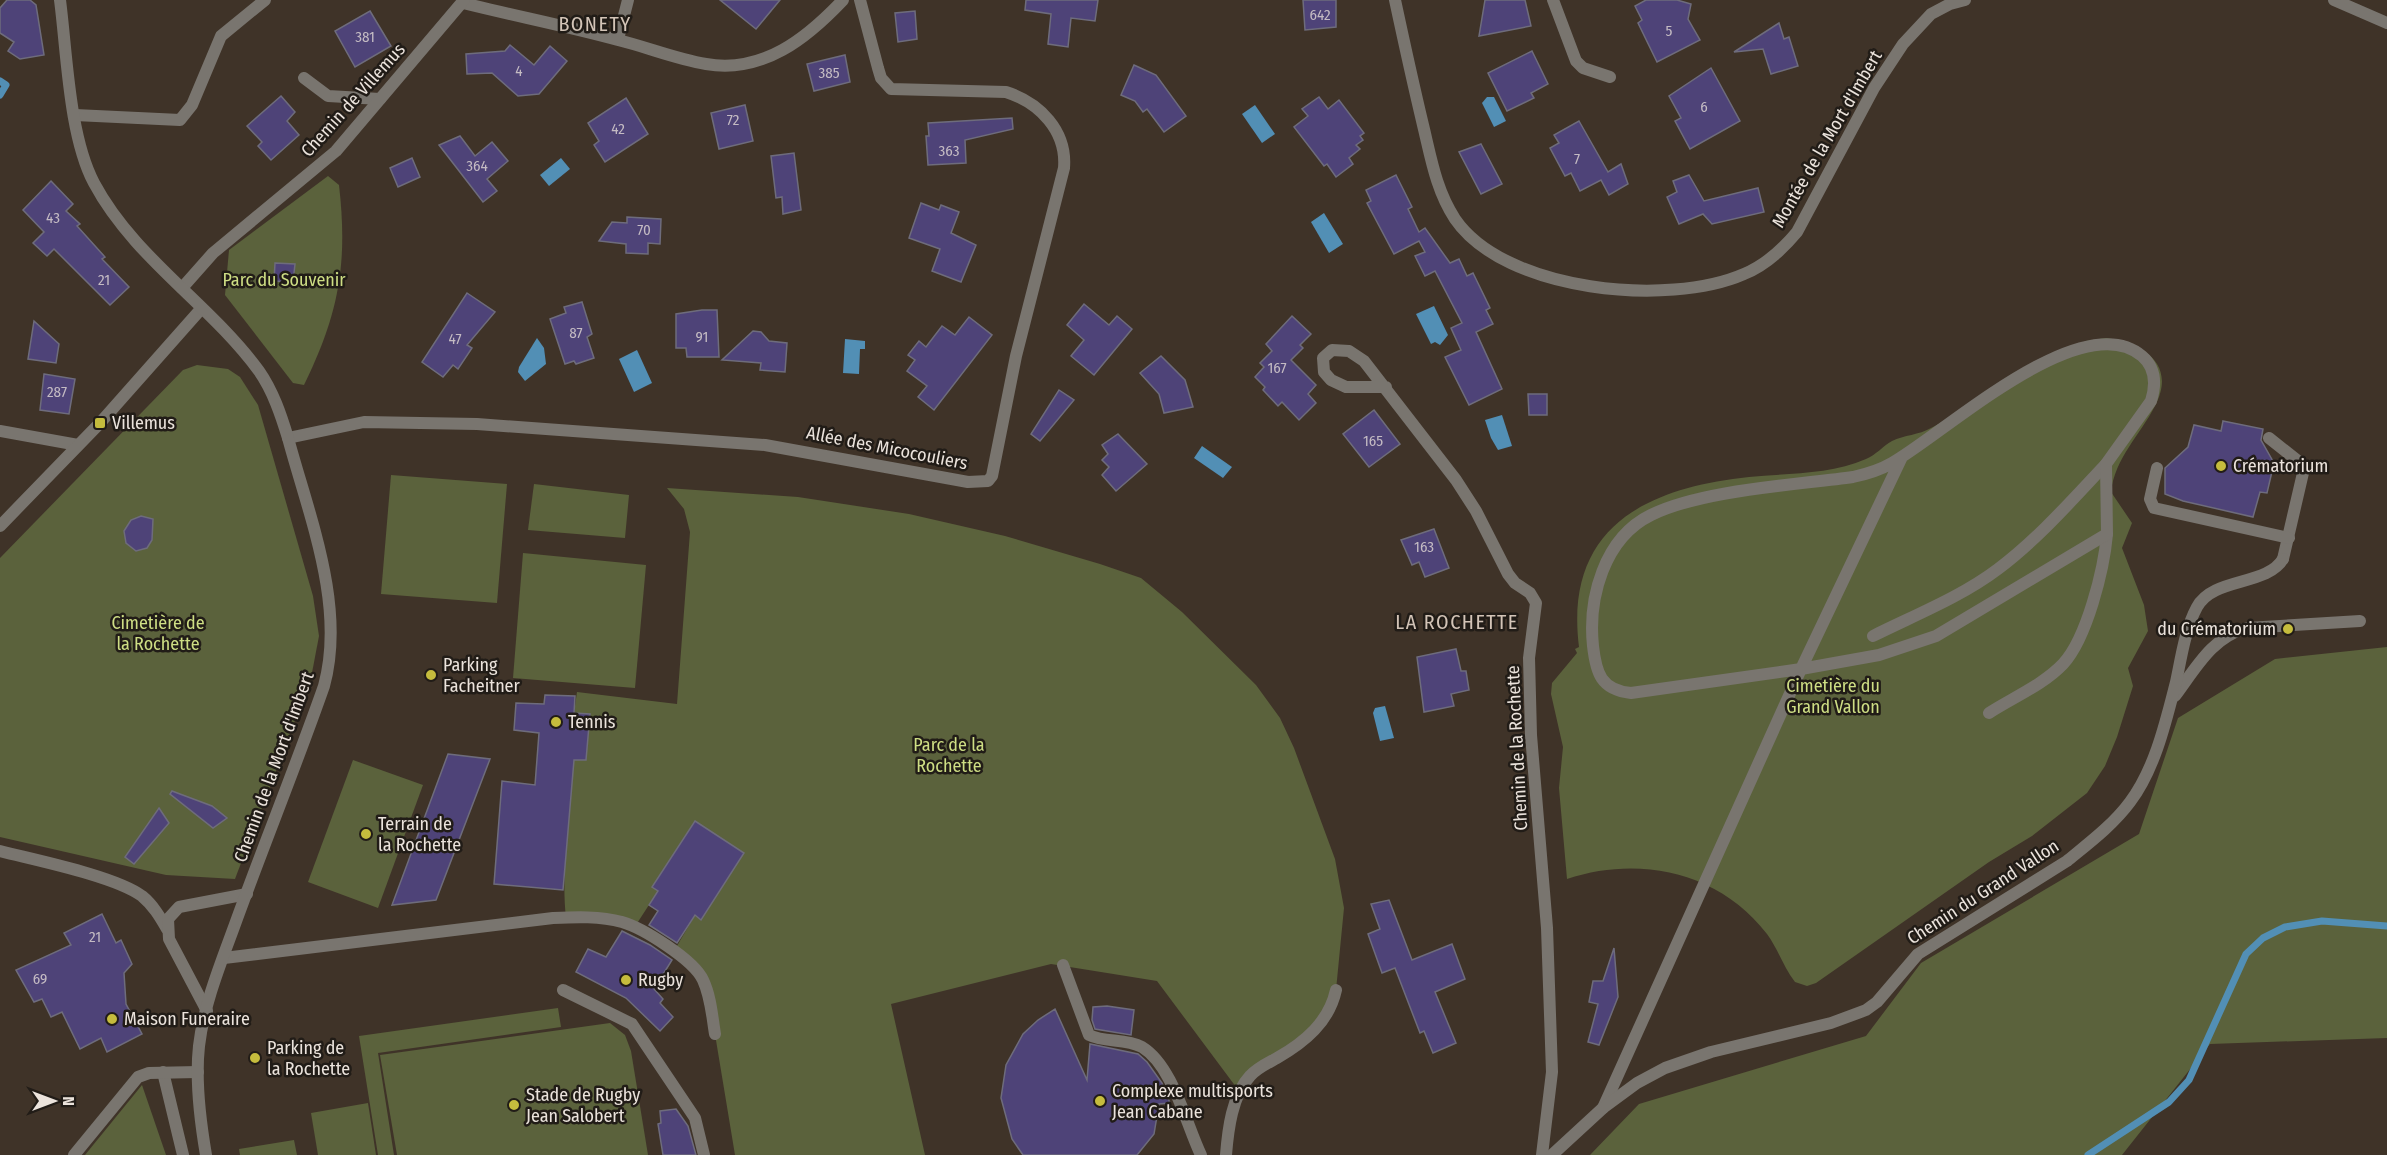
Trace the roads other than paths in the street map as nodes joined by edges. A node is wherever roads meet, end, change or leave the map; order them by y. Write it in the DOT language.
graph roads {
  1 [pos="60,0"];
  2 [pos="265,0"];
  3 [pos="628,0"];
  4 [pos="843,0"];
  5 [pos="860,0"];
  6 [pos="1395,0"];
  7 [pos="1553,0"];
  8 [pos="1965,0"];
  9 [pos="2334,0"];
  10 [pos="464,1"];
  11 [pos="1942,4"];
  12 [pos="2387,23"];
  13 [pos="618,39"];
  14 [pos="1610,77"];
  15 [pos="304,78"];
  16 [pos="380,99"];
  17 [pos="75,115"];
  18 [pos="182,288"];
  19 [pos="201,309"];
  20 [pos="1386,387"];
  21 [pos="0,431"];
  22 [pos="288,438"];
  23 [pos="2269,438"];
  24 [pos="78,445"];
  25 [pos="1902,457"];
  26 [pos="2106,464"];
  27 [pos="2157,468"];
  28 [pos="0,526"];
  29 [pos="2107,534"];
  30 [pos="2289,538"];
  31 [pos="2360,621"];
  32 [pos="1873,636"];
  33 [pos="1801,669"];
  34 [pos="2171,701"];
  35 [pos="1989,713"];
  36 [pos="0,852"];
  37 [pos="246,894"];
  38 [pos="167,929"];
  39 [pos="224,958"];
  40 [pos="1063,965"];
  41 [pos="563,990"];
  42 [pos="1336,990"];
  43 [pos="207,1011"];
  44 [pos="715,1034"];
  45 [pos="163,1072"];
  46 [pos="198,1072"];
  47 [pos="1602,1108"];
  48 [pos="74,1155"];
  49 [pos="183,1155"];
  50 [pos="206,1155"];
  51 [pos="704,1155"];
  52 [pos="1201,1155"];
  53 [pos="1227,1155"];
  54 [pos="1542,1155"];
  55 [pos="1552,1155"];
  1 -- 17 [label="street"];
  2 -- 17 [label="street"];
  3 -- 13 [label="street"];
  4 -- 13 [label="street"];
  5 -- 22 [label="street, Allée des Micocouliers"];
  6 -- 11 [label="street, Montée de la Mort d'Imbert"];
  7 -- 14 [label="street"];
  8 -- 11 [label="street, Montée de la Mort d'Imbert"];
  9 -- 12 [label="street"];
  10 -- 13 [label="street"];
  10 -- 16 [label="street, Chemin de Villemus"];
  15 -- 16 [label="street"];
  16 -- 18 [label="street, Chemin de Villemus"];
  17 -- 18 [label="street"];
  18 -- 19 [label="street"];
  19 -- 22 [label="street, Chemin de la Mort d'Imbert"];
  19 -- 24 [label="street"];
  20 -- 20 [label="street, Chemin de la Rochette"];
  20 -- 54 [label="street, Chemin de la Rochette"];
  21 -- 24 [label="street"];
  22 -- 37 [label="street, Chemin de la Mort d'Imbert"];
  23 -- 30 [label="street"];
  24 -- 28 [label="street"];
  25 -- 26 [label="street"];
  25 -- 33 [label="street"];
  25 -- 33 [label="street"];
  26 -- 29 [label="street"];
  26 -- 32 [label="street"];
  27 -- 30 [label="street"];
  29 -- 33 [label="street"];
  29 -- 35 [label="street"];
  30 -- 34 [label="street, Chemin du Grand Vallon"];
  31 -- 34 [label="street"];
  33 -- 47 [label="street"];
  34 -- 47 [label="street, Chemin du Grand Vallon"];
  36 -- 38 [label="street"];
  37 -- 38 [label="street"];
  37 -- 39 [label="street, Chemin de la Mort d'Imbert"];
  38 -- 43 [label="street"];
  39 -- 43 [label="street, Chemin de la Mort d'Imbert"];
  39 -- 44 [label="street"];
  40 -- 52 [label="street"];
  41 -- 51 [label="street"];
  42 -- 53 [label="street"];
  43 -- 46 [label="street, Chemin de la Mort d'Imbert"];
  45 -- 46 [label="street"];
  45 -- 48 [label="street"];
  45 -- 49 [label="street"];
  46 -- 50 [label="street, Chemin de la Mort d'Imbert"];
  47 -- 55 [label="street, Chemin du Grand Vallon"];
}
